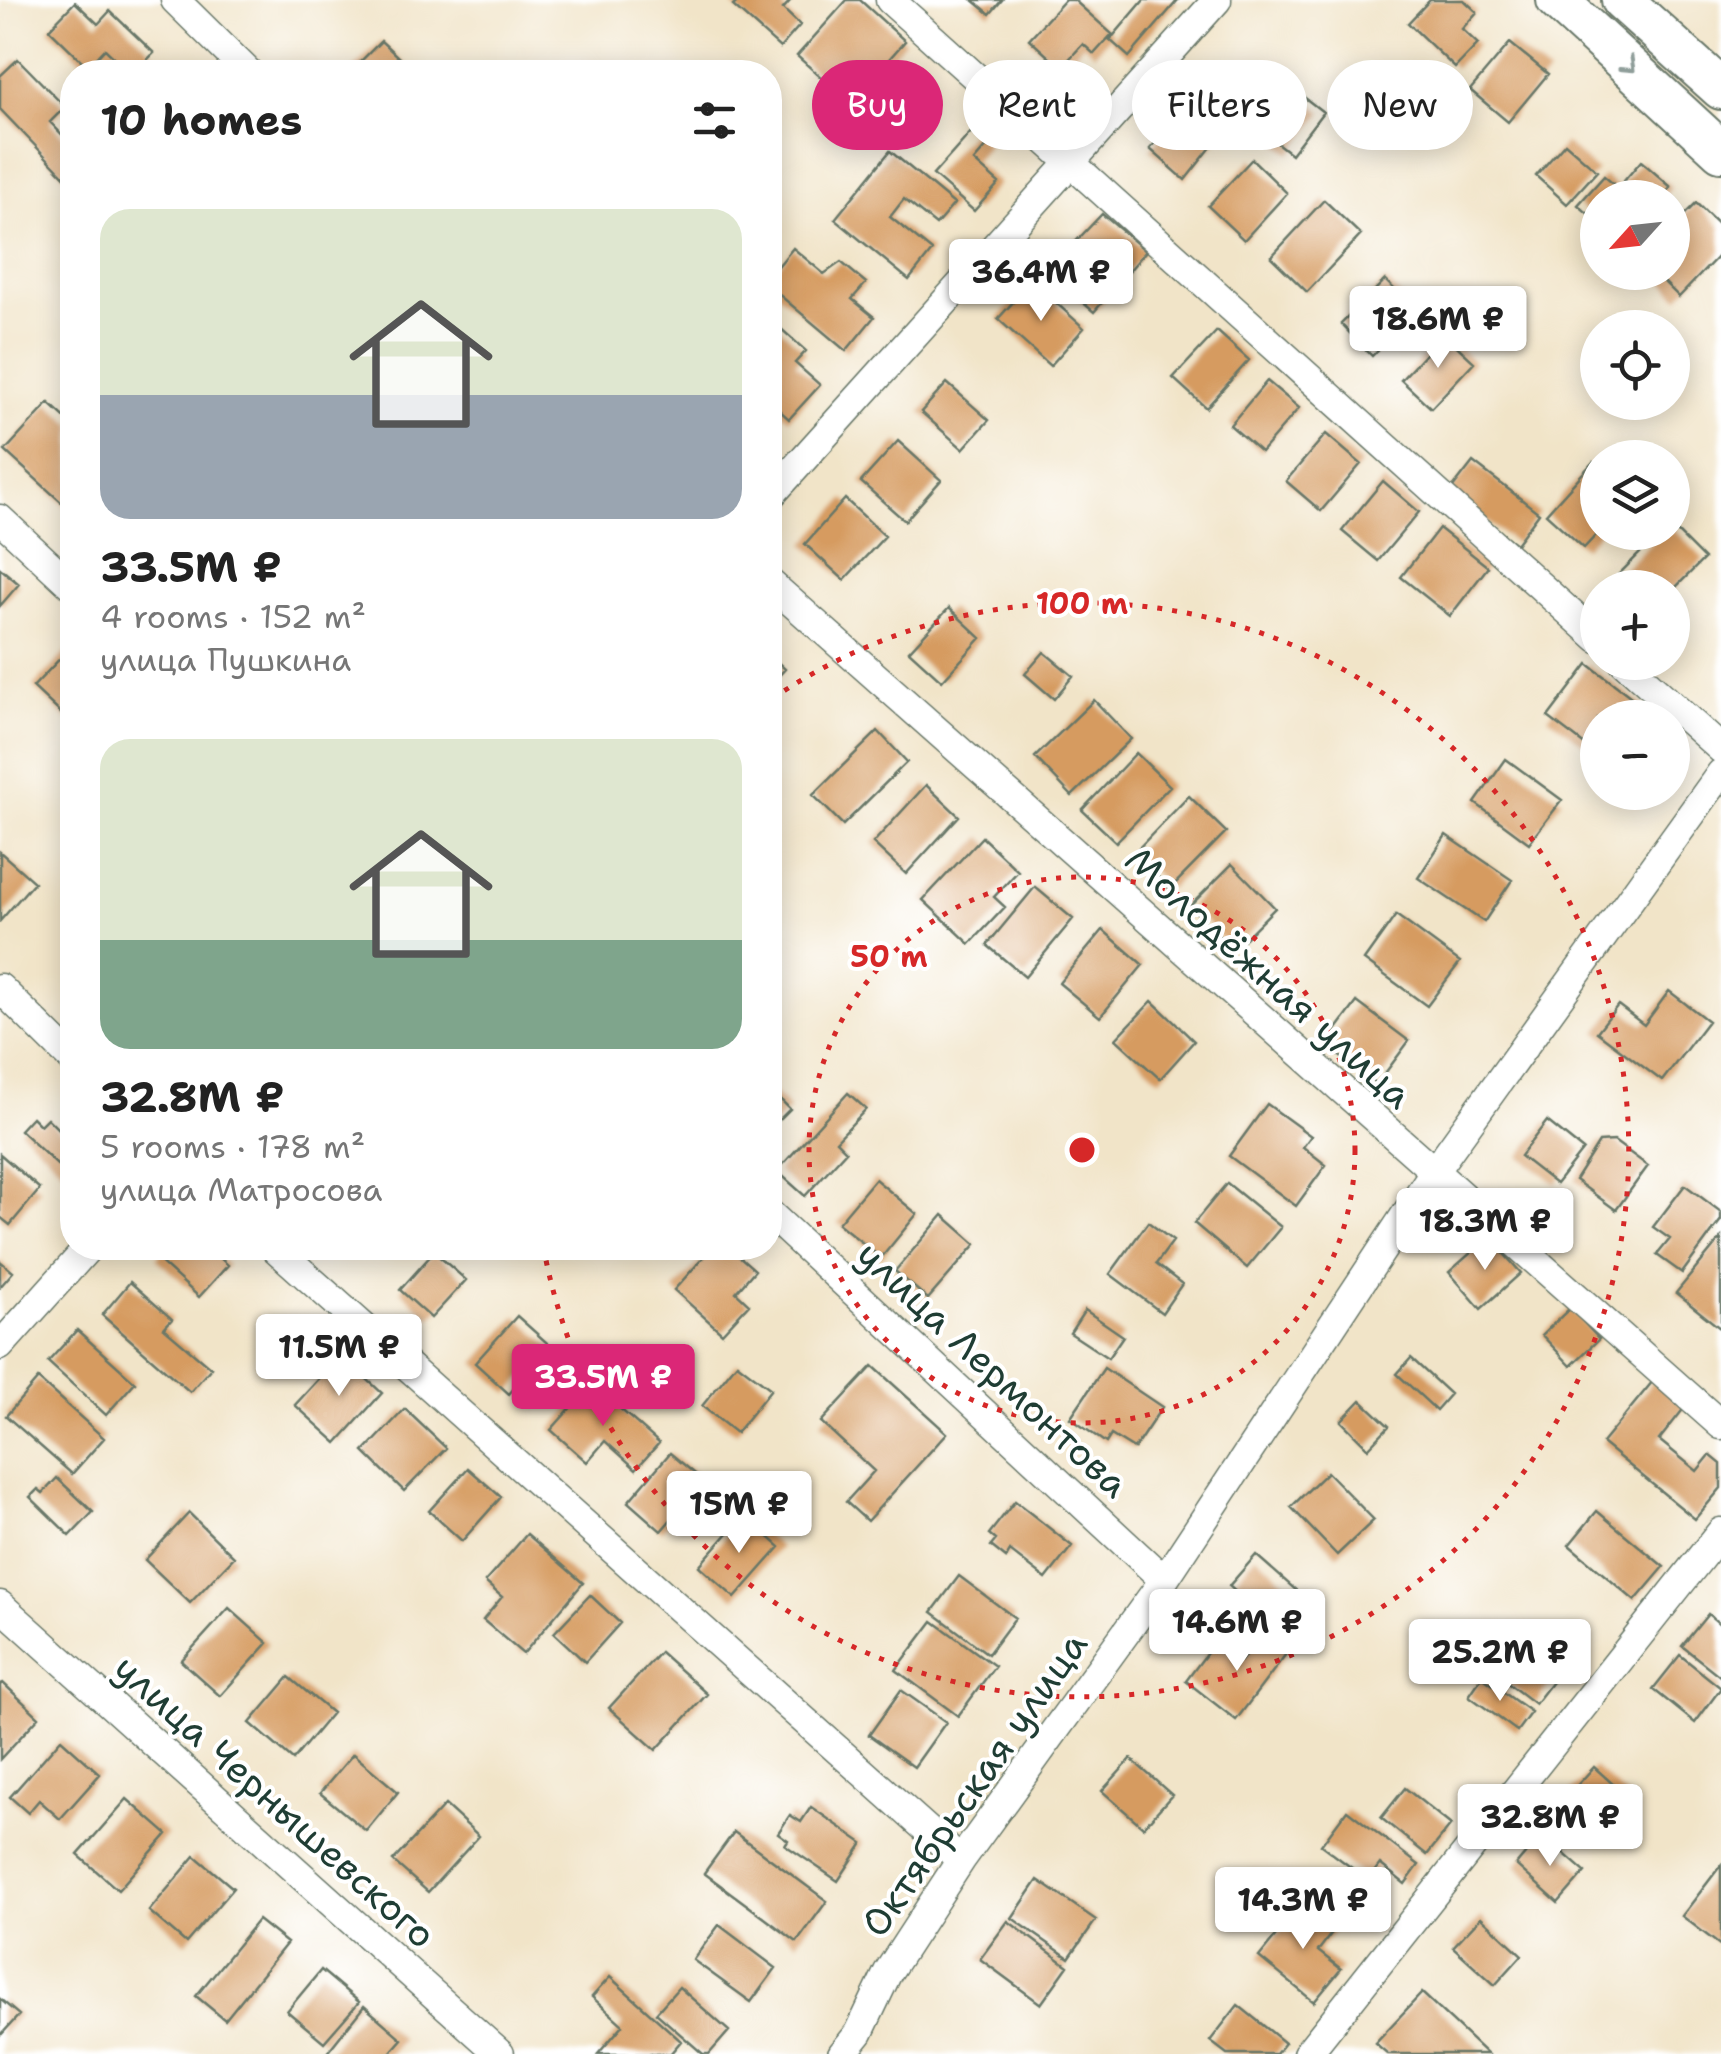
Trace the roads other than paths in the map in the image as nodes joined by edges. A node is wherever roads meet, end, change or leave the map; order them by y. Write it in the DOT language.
graph roads {
  1 [pos="175,0"];
  2 [pos="890,0"];
  3 [pos="1218,0"];
  4 [pos="1557,0"];
  5 [pos="1622,0"];
  6 [pos="236,60"];
  7 [pos="1721,90"];
  8 [pos="1721,151"];
  9 [pos="1069,163"];
  10 [pos="782,483"];
  11 [pos="0,520"];
  12 [pos="60,575"];
  13 [pos="782,594"];
  14 [pos="1580,622"];
  15 [pos="1644,680"];
  16 [pos="1721,750"];
  17 [pos="1721,773"];
  18 [pos="0,988"];
  19 [pos="60,1046"];
  20 [pos="1433,1174"];
  21 [pos="782,1225"];
  22 [pos="77,1260"];
  23 [pos="288,1260"];
  24 [pos="0,1346"];
  25 [pos="1721,1425"];
  26 [pos="1721,1532"];
  27 [pos="1164,1580"];
  28 [pos="0,1605"];
  29 [pos="961,1860"];
  30 [pos="855,2047"];
  31 [pos="500,2054"];
  32 [pos="1307,2054"];
  1 -- 6 [label="street"];
  2 -- 9 [label="street"];
  3 -- 9 [label="street"];
  4 -- 8 [label="street, one-way"];
  5 -- 7 [label="street"];
  9 -- 10 [label="street"];
  9 -- 14 [label="street"];
  11 -- 12 [label="street"];
  13 -- 20 [label="street, Молодёжная улица"];
  15 -- 16 [label="street"];
  17 -- 20 [label="street, Октябрьская улица"];
  18 -- 19 [label="street"];
  20 -- 25 [label="street, Молодёжная улица"];
  20 -- 27 [label="street, Октябрьская улица"];
  21 -- 27 [label="street, улица Лермонтова"];
  22 -- 24 [label="street"];
  23 -- 29 [label="street"];
  26 -- 32 [label="street"];
  27 -- 29 [label="street, Октябрьская улица"];
  28 -- 31 [label="street, улица Чернышевского"];
  29 -- 30 [label="street, Октябрьская улица"];
}
